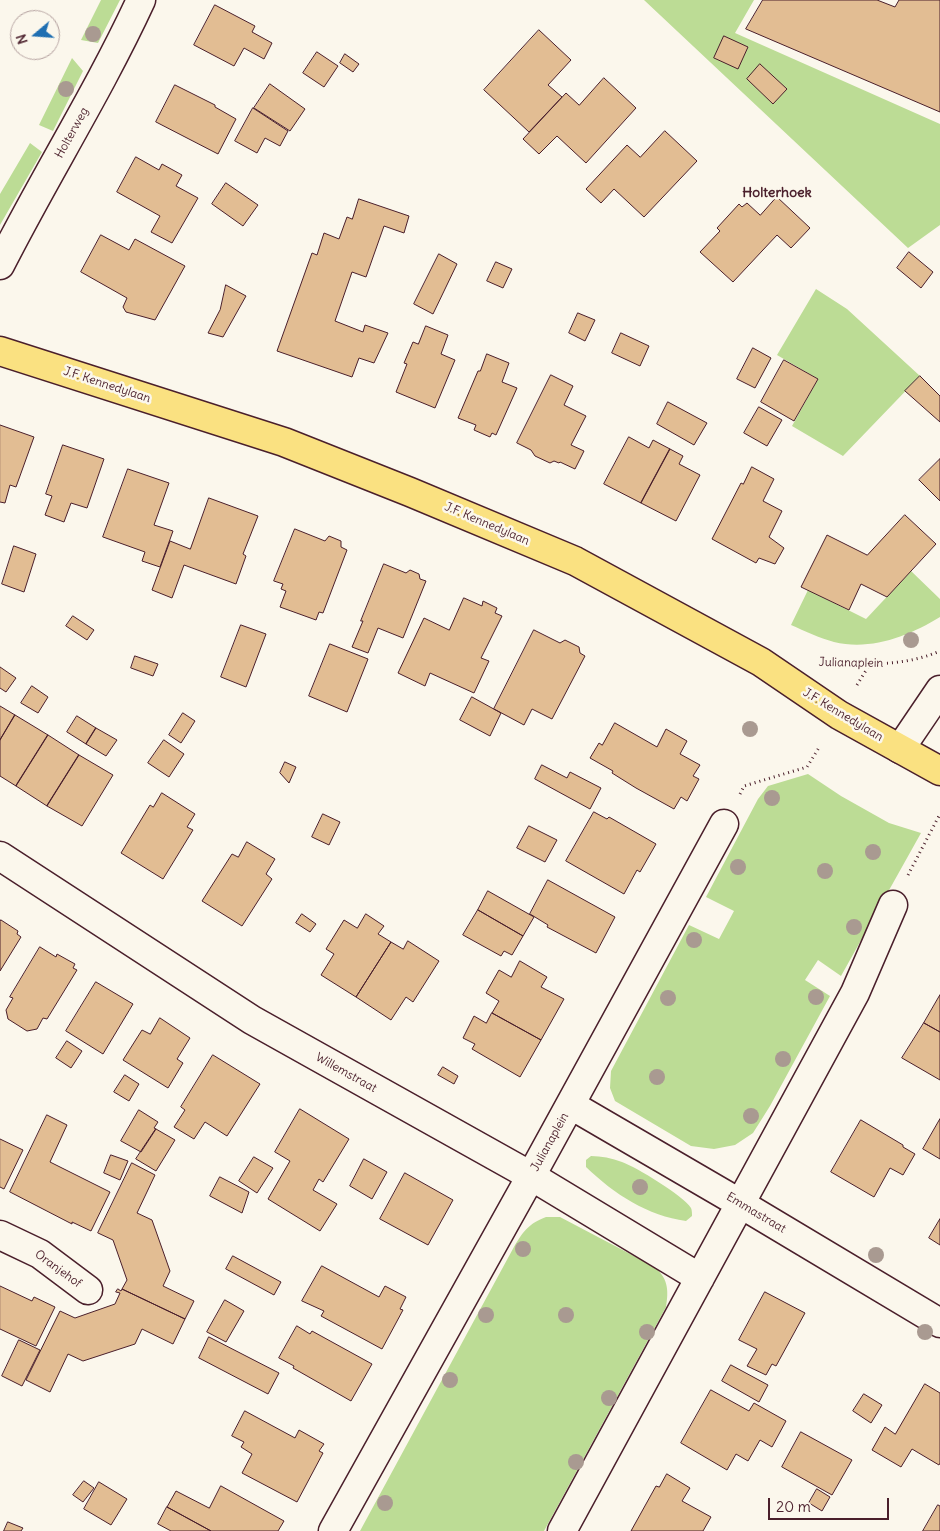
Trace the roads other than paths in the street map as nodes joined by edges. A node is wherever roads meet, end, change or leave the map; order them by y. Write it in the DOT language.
graph roads {
  1 [pos="141,0"];
  2 [pos="0,265"];
  3 [pos="0,351"];
  4 [pos="940,690"];
  5 [pos="900,749"];
  6 [pos="940,771"];
  7 [pos="724,824"];
  8 [pos="0,856"];
  9 [pos="893,905"];
  10 [pos="570,1105"];
  11 [pos="531,1176"];
  12 [pos="741,1204"];
  13 [pos="0,1235"];
  14 [pos="700,1278"];
  15 [pos="88,1290"];
  16 [pos="940,1323"];
  17 [pos="333,1531"];
  18 [pos="562,1531"];
  1 -- 2 [label="street, Holterweg"];
  3 -- 5 [label="main road, J.F. Kennedylaan"];
  4 -- 5 [label="street"];
  5 -- 6 [label="main road, J.F. Kennedylaan"];
  7 -- 10 [label="street, Julianaplein"];
  8 -- 11 [label="street, Willemstraat"];
  9 -- 12 [label="street"];
  10 -- 11 [label="street, Julianaplein"];
  10 -- 12 [label="street, Emmastraat"];
  11 -- 14 [label="street, Willemstraat"];
  11 -- 17 [label="street, Julianaplein"];
  12 -- 14 [label="street"];
  12 -- 16 [label="street, Emmastraat"];
  13 -- 15 [label="street, Oranjehof"];
  14 -- 18 [label="street"];
}
